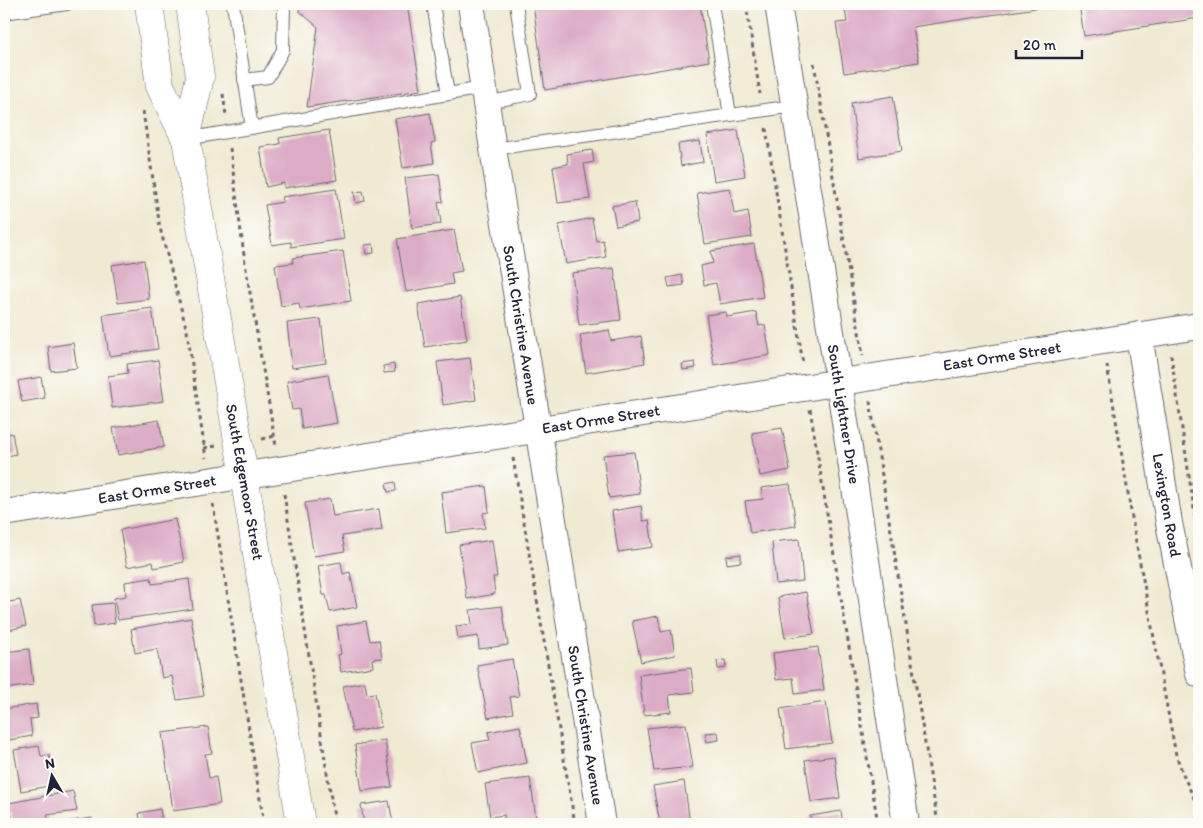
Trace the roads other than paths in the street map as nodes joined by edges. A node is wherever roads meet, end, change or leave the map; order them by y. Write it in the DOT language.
graph roads {
  1 [pos="67,4"];
  2 [pos="149,4"];
  3 [pos="190,4"];
  4 [pos="233,4"];
  5 [pos="284,4"];
  6 [pos="433,4"];
  7 [pos="471,4"];
  8 [pos="516,4"];
  9 [pos="712,4"];
  10 [pos="778,4"];
  11 [pos="4,13"];
  12 [pos="244,80"];
  13 [pos="448,94"];
  14 [pos="484,96"];
  15 [pos="794,106"];
  16 [pos="730,115"];
  17 [pos="252,128"];
  18 [pos="186,140"];
  19 [pos="493,149"];
  20 [pos="1199,326"];
  21 [pos="1139,335"];
  22 [pos="839,382"];
  23 [pos="538,429"];
  24 [pos="244,475"];
  25 [pos="4,514"];
  26 [pos="1199,674"];
  27 [pos="301,824"];
  28 [pos="602,824"];
  29 [pos="906,824"];
  1 -- 11 [label="lane"];
  2 -- 18 [label="street, South Edgemoor Street"];
  3 -- 18 [label="street, South Edgemoor Street"];
  4 -- 12 [label="lane"];
  5 -- 12 [label="lane"];
  6 -- 13 [label="lane"];
  7 -- 14 [label="street, South Christine Avenue"];
  8 -- 14 [label="lane"];
  9 -- 16 [label="lane"];
  10 -- 15 [label="street, South Lightner Drive"];
  12 -- 17 [label="lane"];
  13 -- 14 [label="lane"];
  13 -- 17 [label="lane"];
  14 -- 19 [label="street, South Christine Avenue"];
  15 -- 16 [label="lane"];
  15 -- 22 [label="street, South Lightner Drive"];
  16 -- 19 [label="lane"];
  17 -- 18 [label="lane"];
  18 -- 24 [label="street, South Edgemoor Street"];
  19 -- 23 [label="street, South Christine Avenue"];
  20 -- 21 [label="street, East Orme Street"];
  21 -- 22 [label="street, East Orme Street"];
  21 -- 26 [label="street, Lexington Road"];
  22 -- 23 [label="street, East Orme Street"];
  22 -- 29 [label="street, South Lightner Drive"];
  23 -- 24 [label="street, East Orme Street"];
  23 -- 28 [label="street, South Christine Avenue"];
  24 -- 25 [label="street, East Orme Street"];
  24 -- 27 [label="street, South Edgemoor Street"];
}
